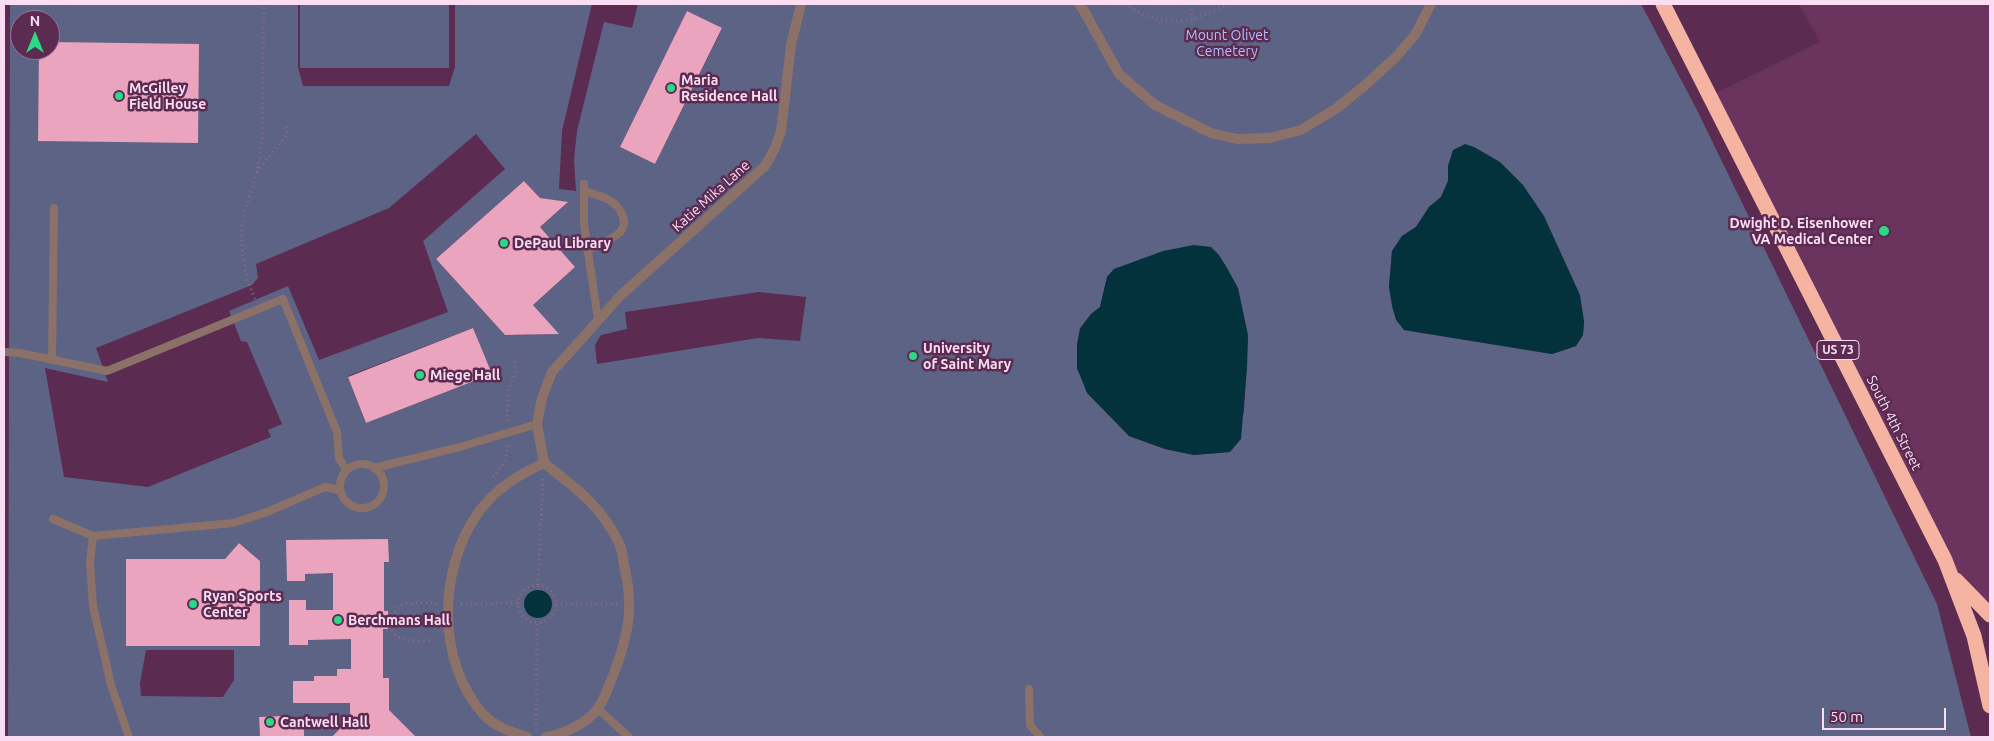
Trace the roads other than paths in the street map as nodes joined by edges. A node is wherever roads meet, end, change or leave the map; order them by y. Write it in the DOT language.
graph roads {
  1 [pos="801,4"];
  2 [pos="1078,4"];
  3 [pos="1431,4"];
  4 [pos="1663,4"];
  5 [pos="54,208"];
  6 [pos="588,250"];
  7 [pos="598,320"];
  8 [pos="4,352"];
  9 [pos="52,360"];
  10 [pos="537,424"];
  11 [pos="544,463"];
  12 [pos="374,468"];
  13 [pos="346,470"];
  14 [pos="339,490"];
  15 [pos="53,519"];
  16 [pos="94,536"];
  17 [pos="1951,574"];
  18 [pos="1990,615"];
  19 [pos="1029,688"];
  20 [pos="1990,706"];
  21 [pos="598,709"];
  22 [pos="129,737"];
  23 [pos="527,737"];
  24 [pos="546,737"];
  25 [pos="629,737"];
  26 [pos="1040,737"];
  1 -- 7 [label="street, Katie Mika Lane"];
  2 -- 3 [label="street"];
  4 -- 17 [label="highway, South 4th Street / US 73"];
  5 -- 9 [label="lane"];
  6 -- 6 [label="lane"];
  6 -- 7 [label="lane"];
  7 -- 10 [label="street, Katie Mika Lane"];
  8 -- 9 [label="lane"];
  9 -- 13 [label="lane"];
  10 -- 11 [label="street"];
  10 -- 12 [label="lane"];
  11 -- 21 [label="street"];
  11 -- 23 [label="street"];
  12 -- 13 [label="lane"];
  12 -- 14 [label="lane"];
  13 -- 14 [label="lane"];
  14 -- 16 [label="lane"];
  15 -- 16 [label="lane"];
  16 -- 22 [label="lane"];
  17 -- 18 [label="highway"];
  17 -- 20 [label="highway, South 4th Street / US 73"];
  19 -- 26 [label="lane"];
  21 -- 24 [label="street"];
  21 -- 25 [label="lane"];
}
